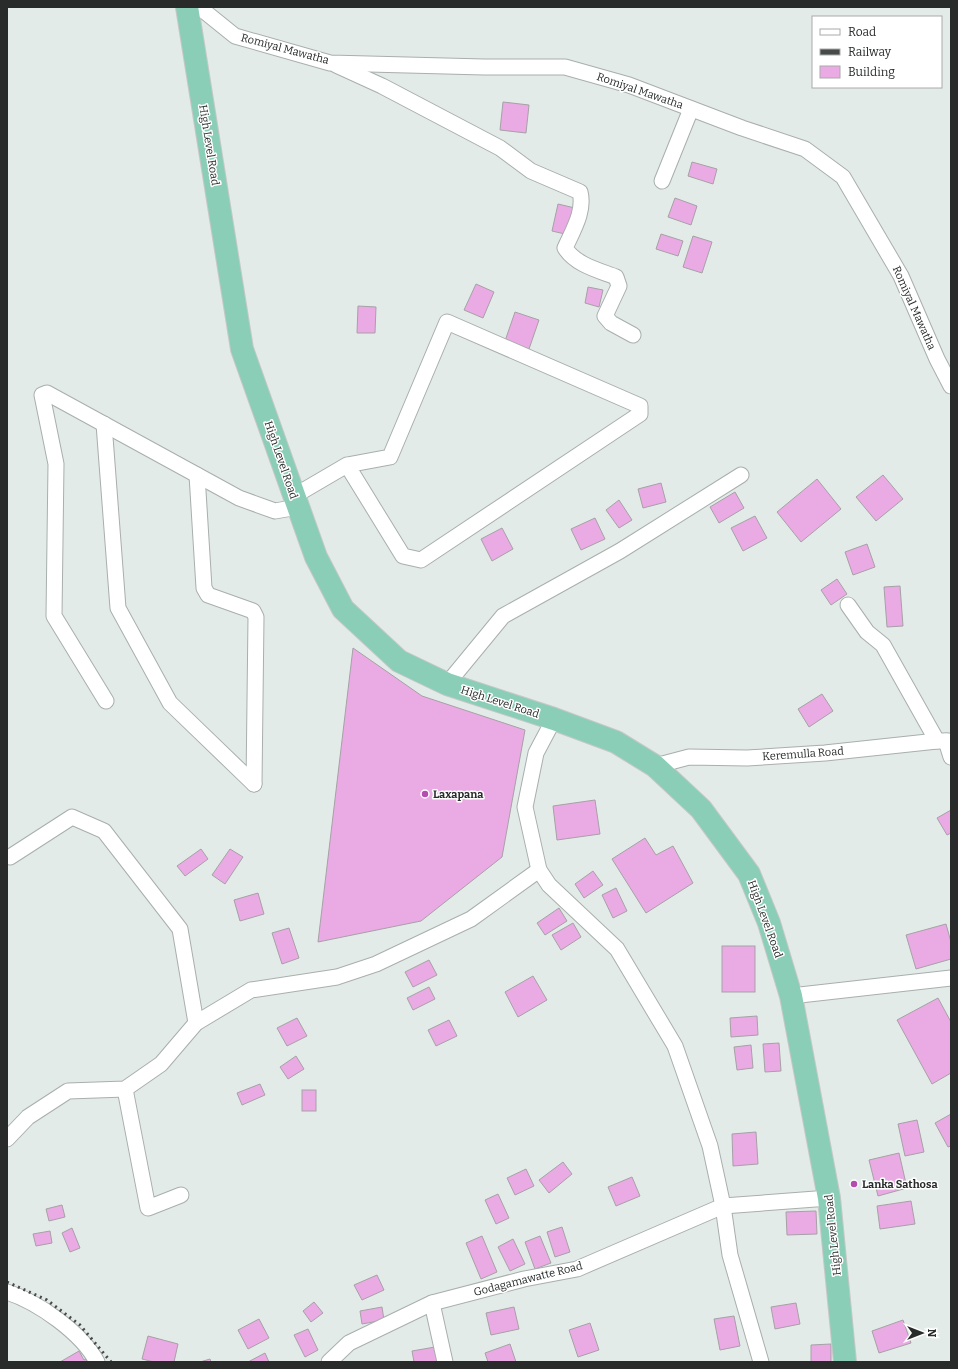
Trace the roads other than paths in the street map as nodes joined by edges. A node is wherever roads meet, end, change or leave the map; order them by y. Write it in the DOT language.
graph roads {
  1 [pos="187,7"];
  2 [pos="199,7"];
  3 [pos="330,63"];
  4 [pos="691,109"];
  5 [pos="662,181"];
  6 [pos="633,335"];
  7 [pos="951,386"];
  8 [pos="104,424"];
  9 [pos="347,465"];
  10 [pos="197,475"];
  11 [pos="742,475"];
  12 [pos="296,502"];
  13 [pos="848,605"];
  14 [pos="447,684"];
  15 [pos="106,701"];
  16 [pos="554,719"];
  17 [pos="945,741"];
  18 [pos="951,758"];
  19 [pos="655,766"];
  20 [pos="10,857"];
  21 [pos="538,870"];
  22 [pos="951,978"];
  23 [pos="791,996"];
  24 [pos="196,1023"];
  25 [pos="125,1089"];
  26 [pos="7,1139"];
  27 [pos="181,1195"];
  28 [pos="829,1198"];
  29 [pos="723,1206"];
  30 [pos="7,1292"];
  31 [pos="432,1303"];
  32 [pos="97,1362"];
  33 [pos="329,1362"];
  34 [pos="445,1362"];
  35 [pos="761,1362"];
  36 [pos="845,1362"];
  1 -- 12 [label="highway, High Level Road"];
  2 -- 3 [label="street, Romiyal Mawatha"];
  3 -- 4 [label="street, Romiyal Mawatha"];
  3 -- 6 [label="street"];
  4 -- 5 [label="street"];
  4 -- 7 [label="street, Romiyal Mawatha"];
  8 -- 10 [label="street"];
  8 -- 10 [label="street"];
  8 -- 15 [label="street"];
  9 -- 9 [label="street"];
  9 -- 12 [label="street"];
  10 -- 12 [label="street"];
  11 -- 14 [label="street"];
  12 -- 14 [label="highway, High Level Road"];
  13 -- 17 [label="street"];
  14 -- 16 [label="highway, High Level Road"];
  16 -- 19 [label="highway, High Level Road"];
  16 -- 21 [label="street"];
  17 -- 18 [label="street"];
  17 -- 19 [label="street, Keremulla Road"];
  19 -- 23 [label="highway, High Level Road"];
  20 -- 24 [label="street"];
  21 -- 24 [label="street"];
  21 -- 29 [label="street"];
  22 -- 23 [label="street"];
  23 -- 28 [label="highway, High Level Road"];
  24 -- 25 [label="street"];
  25 -- 26 [label="street"];
  25 -- 27 [label="street"];
  28 -- 29 [label="street, Godagamawatte Road"];
  28 -- 36 [label="highway, High Level Road"];
  29 -- 31 [label="street, Godagamawatte Road"];
  29 -- 35 [label="street"];
  30 -- 32 [label="street"];
  31 -- 33 [label="street, Godagamawatte Road"];
  31 -- 34 [label="street"];
}
